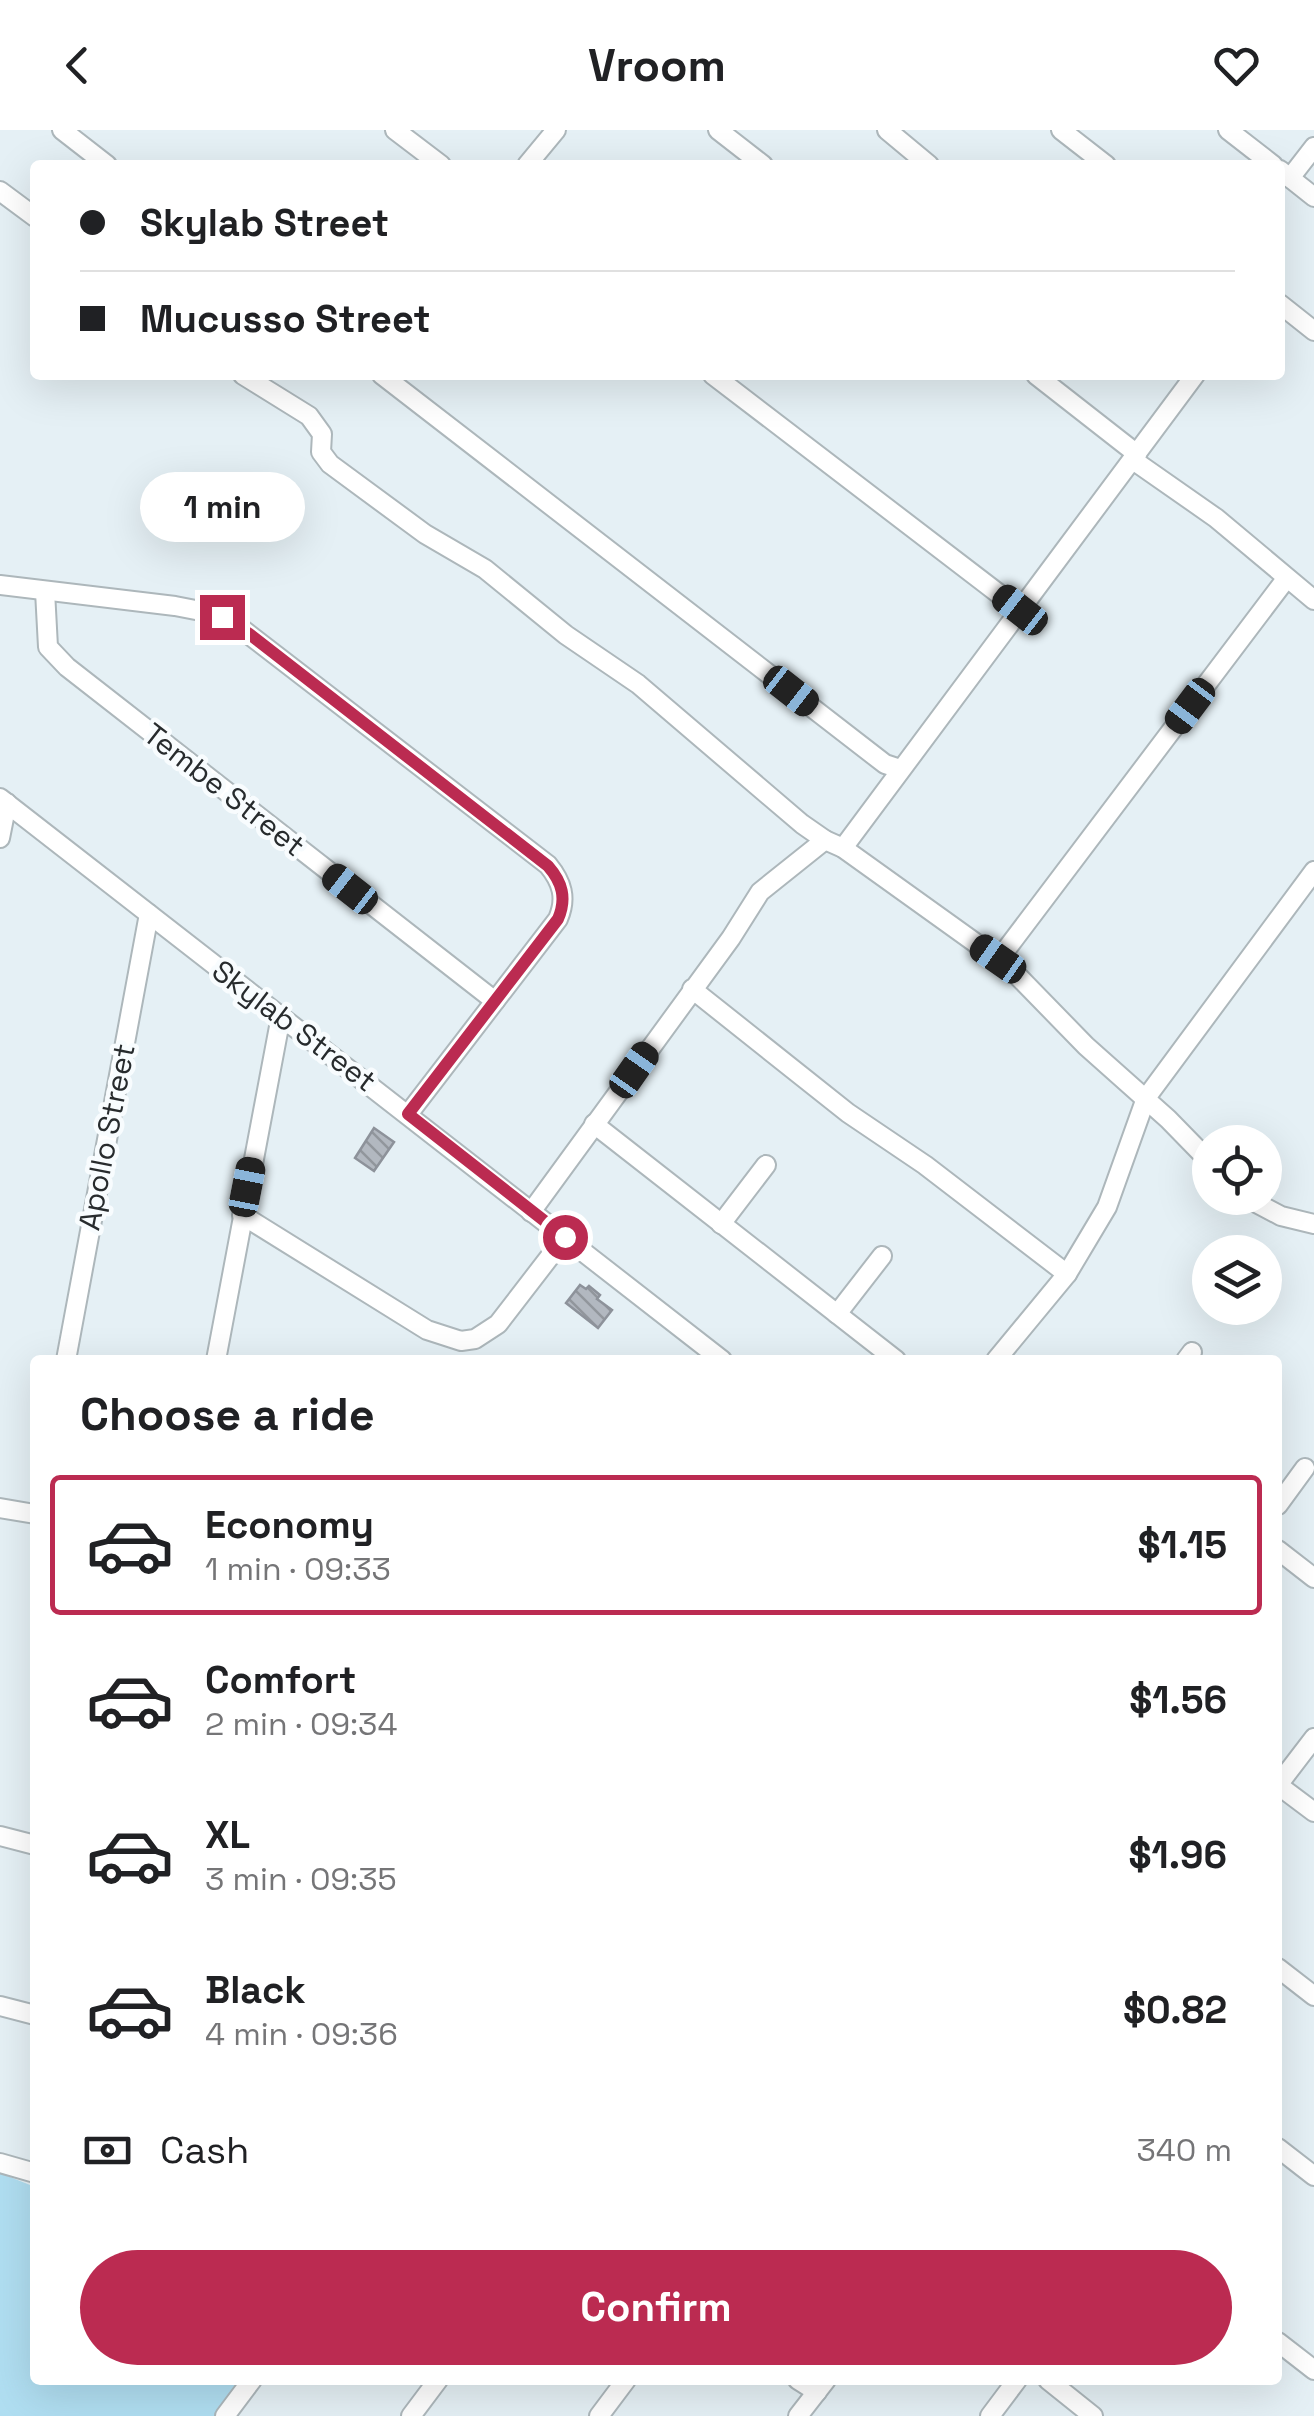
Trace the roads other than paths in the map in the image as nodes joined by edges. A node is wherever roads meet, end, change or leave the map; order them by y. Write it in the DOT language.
graph roads {
  1 [pos="62,130"];
  2 [pos="395,130"];
  3 [pos="556,130"];
  4 [pos="718,130"];
  5 [pos="887,130"];
  6 [pos="1061,130"];
  7 [pos="1228,130"];
  8 [pos="1314,148"];
  9 [pos="100,160"];
  10 [pos="434,160"];
  11 [pos="531,160"];
  12 [pos="757,160"];
  13 [pos="923,160"];
  14 [pos="1100,160"];
  15 [pos="1267,160"];
  16 [pos="1285,174"];
  17 [pos="0,191"];
  18 [pos="1314,197"];
  19 [pos="30,213"];
  20 [pos="1285,308"];
  21 [pos="1314,330"];
  22 [pos="251,380"];
  23 [pos="388,380"];
  24 [pos="720,380"];
  25 [pos="1042,380"];
  26 [pos="1189,380"];
  27 [pos="1135,457"];
  28 [pos="1286,579"];
  29 [pos="0,585"];
  30 [pos="44,591"];
  31 [pos="1314,600"];
  32 [pos="1020,610"];
  33 [pos="900,768"];
  34 [pos="4,801"];
  35 [pos="0,838"];
  36 [pos="824,840"];
  37 [pos="844,848"];
  38 [pos="1314,872"];
  39 [pos="149,914"];
  40 [pos="998,959"];
  41 [pos="692,989"];
  42 [pos="495,1001"];
  43 [pos="282,1016"];
  44 [pos="1146,1098"];
  45 [pos="408,1114"];
  46 [pos="594,1124"];
  47 [pos="1192,1144"];
  48 [pos="766,1165"];
  49 [pos="531,1212"];
  50 [pos="242,1215"];
  51 [pos="1279,1215"];
  52 [pos="721,1224"];
  53 [pos="1314,1224"];
  54 [pos="565,1237"];
  55 [pos="882,1256"];
  56 [pos="1068,1274"];
  57 [pos="837,1314"];
  58 [pos="67,1355"];
  59 [pos="217,1355"];
  60 [pos="709,1355"];
  61 [pos="890,1355"];
  62 [pos="1000,1355"];
  63 [pos="1305,1468"];
  64 [pos="1282,1500"];
  65 [pos="0,1508"];
  66 [pos="30,1513"];
  67 [pos="1282,1553"];
  68 [pos="1314,1578"];
  69 [pos="1314,1738"];
  70 [pos="1282,1780"];
  71 [pos="1282,1788"];
  72 [pos="1314,1812"];
  73 [pos="0,1836"];
  74 [pos="30,1844"];
  75 [pos="1282,1971"];
  76 [pos="1314,1996"];
  77 [pos="0,2006"];
  78 [pos="30,2014"];
  79 [pos="1282,2151"];
  80 [pos="0,2163"];
  81 [pos="30,2172"];
  82 [pos="1314,2176"];
  83 [pos="1282,2345"];
  84 [pos="1314,2370"];
  85 [pos="248,2385"];
  86 [pos="434,2385"];
  87 [pos="622,2385"];
  88 [pos="1013,2385"];
  89 [pos="1054,2385"];
  90 [pos="821,2386"];
  91 [pos="224,2416"];
  92 [pos="411,2416"];
  93 [pos="599,2416"];
  94 [pos="798,2416"];
  95 [pos="990,2416"];
  96 [pos="1093,2416"];
  1 -- 9 [label="street"];
  2 -- 10 [label="street"];
  3 -- 11 [label="street"];
  4 -- 12 [label="street"];
  5 -- 13 [label="street"];
  6 -- 14 [label="street"];
  7 -- 15 [label="street"];
  8 -- 16 [label="street"];
  16 -- 18 [label="street"];
  17 -- 19 [label="street"];
  20 -- 21 [label="street"];
  22 -- 36 [label="street"];
  23 -- 33 [label="street"];
  24 -- 32 [label="street"];
  25 -- 27 [label="street"];
  26 -- 27 [label="street"];
  27 -- 28 [label="street"];
  27 -- 32 [label="street"];
  28 -- 31 [label="street"];
  28 -- 40 [label="street"];
  29 -- 30 [label="street"];
  30 -- 42 [label="street, Tembe Street"];
  30 -- 42 [label="street"];
  32 -- 33 [label="street"];
  33 -- 37 [label="street"];
  34 -- 35 [label="street"];
  34 -- 39 [label="street, Skylab Street"];
  36 -- 37 [label="street"];
  36 -- 41 [label="street"];
  37 -- 40 [label="street"];
  38 -- 44 [label="street"];
  39 -- 43 [label="street, Skylab Street"];
  39 -- 58 [label="street, Apollo Street"];
  40 -- 44 [label="street"];
  41 -- 46 [label="street"];
  41 -- 56 [label="street"];
  42 -- 45 [label="street"];
  43 -- 45 [label="street, Skylab Street"];
  43 -- 50 [label="street"];
  44 -- 47 [label="street"];
  44 -- 56 [label="street"];
  45 -- 49 [label="street, Skylab Street"];
  46 -- 49 [label="street"];
  46 -- 52 [label="street"];
  48 -- 52 [label="street"];
  49 -- 54 [label="street, Skylab Street"];
  50 -- 54 [label="street"];
  50 -- 59 [label="street"];
  51 -- 53 [label="street"];
  52 -- 57 [label="street"];
  54 -- 60 [label="street, Skylab Street"];
  55 -- 57 [label="street"];
  56 -- 62 [label="street"];
  57 -- 61 [label="street"];
  63 -- 64 [label="street"];
  65 -- 66 [label="street"];
  67 -- 68 [label="street"];
  69 -- 70 [label="street"];
  71 -- 72 [label="street"];
  73 -- 74 [label="street"];
  75 -- 76 [label="street"];
  77 -- 78 [label="street"];
  79 -- 82 [label="street"];
  80 -- 81 [label="street"];
  83 -- 84 [label="street"];
  85 -- 91 [label="street"];
  86 -- 92 [label="street"];
  87 -- 93 [label="street"];
  88 -- 95 [label="street"];
  89 -- 96 [label="street"];
  90 -- 94 [label="street"];
}
